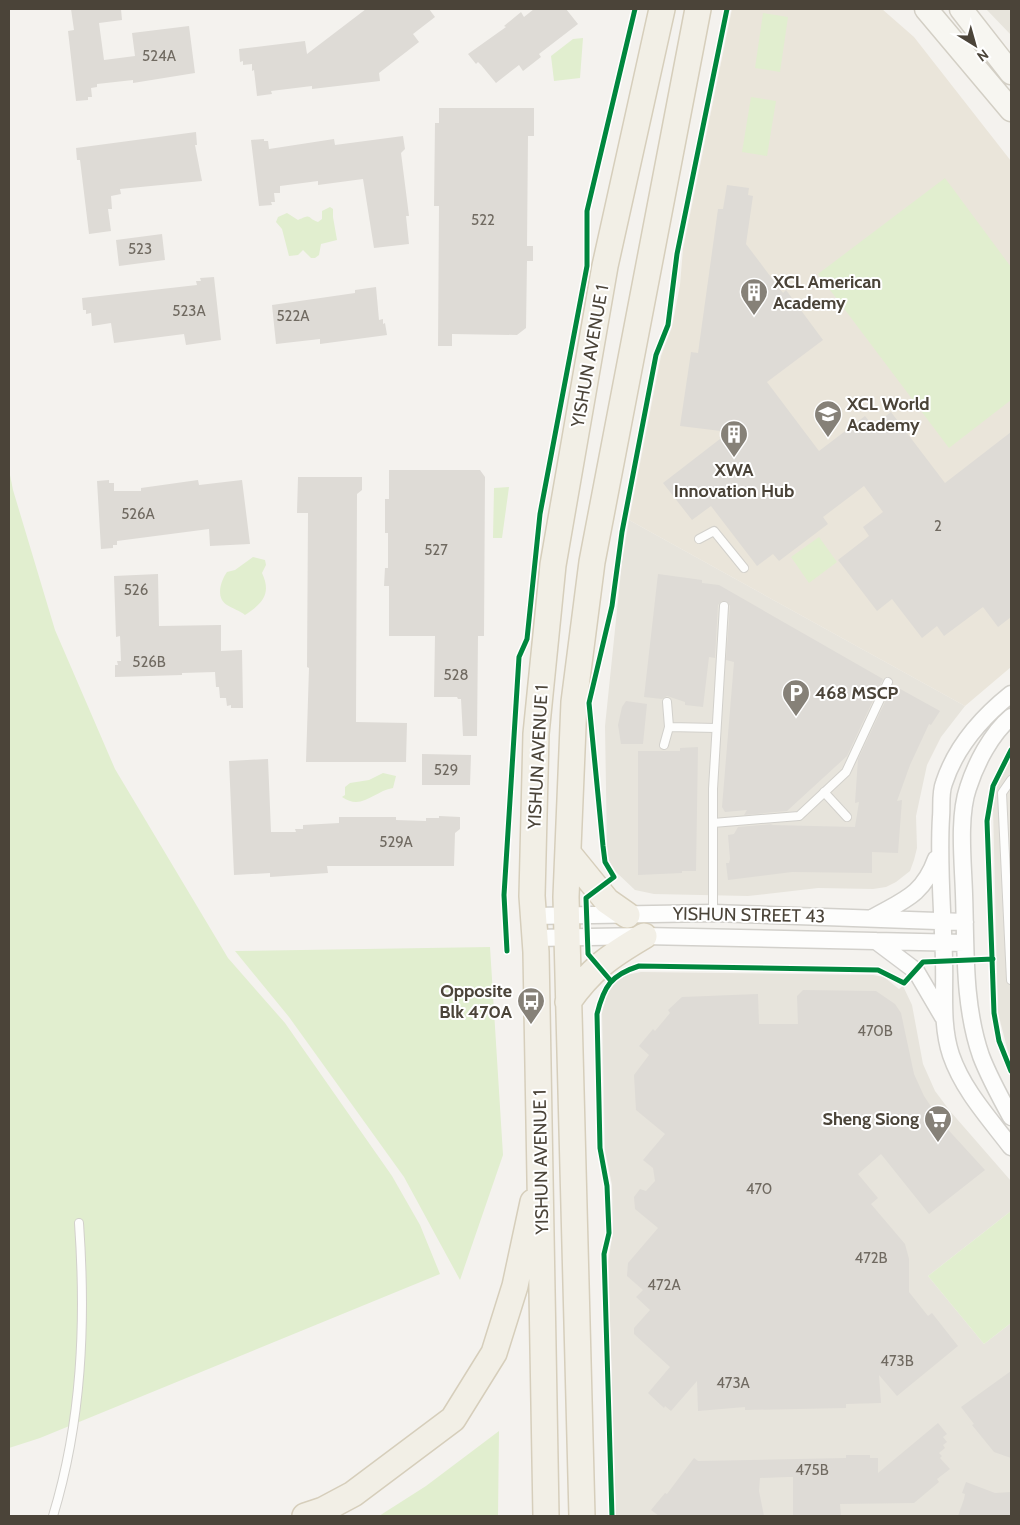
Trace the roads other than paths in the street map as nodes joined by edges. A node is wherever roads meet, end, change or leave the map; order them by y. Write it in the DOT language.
graph roads {
  1 [pos="662,9"];
  2 [pos="698,9"];
  3 [pos="926,9"];
  4 [pos="961,9"];
  5 [pos="1004,58"];
  6 [pos="1011,73"];
  7 [pos="1011,110"];
  8 [pos="699,539"];
  9 [pos="744,568"];
  10 [pos="724,606"];
  11 [pos="888,682"];
  12 [pos="1011,694"];
  13 [pos="667,702"];
  14 [pos="1011,717"];
  15 [pos="669,727"];
  16 [pos="716,728"];
  17 [pos="664,745"];
  18 [pos="1011,780"];
  19 [pos="824,792"];
  20 [pos="847,817"];
  21 [pos="713,823"];
  22 [pos="939,852"];
  23 [pos="568,854"];
  24 [pos="714,913"];
  25 [pos="627,915"];
  26 [pos="870,919"];
  27 [pos="942,921"];
  28 [pos="965,922"];
  29 [pos="567,926"];
  30 [pos="534,927"];
  31 [pos="644,936"];
  32 [pos="876,941"];
  33 [pos="943,943"];
  34 [pos="965,943"];
  35 [pos="1011,980"];
  36 [pos="568,1002"];
  37 [pos="944,1018"];
  38 [pos="1011,1117"];
  39 [pos="1011,1147"];
  40 [pos="541,1172"];
  41 [pos="79,1223"];
  42 [pos="53,1516"];
  43 [pos="305,1516"];
  44 [pos="546,1516"];
  45 [pos="582,1516"];
  1 -- 30 [label="main road, YISHUN AVENUE 1"];
  2 -- 23 [label="main road, YISHUN AVENUE 1"];
  3 -- 7 [label="main road"];
  4 -- 5 [label="main road"];
  5 -- 6 [label="main road"];
  8 -- 9 [label="lane"];
  10 -- 16 [label="lane"];
  11 -- 19 [label="lane"];
  12 -- 22 [label="street"];
  13 -- 15 [label="lane"];
  14 -- 28 [label="street"];
  15 -- 16 [label="lane"];
  15 -- 17 [label="lane"];
  16 -- 21 [label="lane"];
  18 -- 35 [label="lane"];
  19 -- 20 [label="lane"];
  19 -- 21 [label="lane"];
  21 -- 24 [label="lane"];
  22 -- 26 [label="street"];
  22 -- 27 [label="street"];
  23 -- 25 [label="main road"];
  23 -- 29 [label="main road, YISHUN AVENUE 1"];
  24 -- 25 [label="street, YISHUN STREET 43"];
  24 -- 26 [label="street, YISHUN STREET 43"];
  25 -- 29 [label="street, YISHUN STREET 43"];
  26 -- 27 [label="street, YISHUN STREET 43"];
  27 -- 28 [label="street, YISHUN STREET 43"];
  27 -- 33 [label="street"];
  28 -- 34 [label="street"];
  29 -- 30 [label="street, YISHUN STREET 43"];
  29 -- 31 [label="street, YISHUN STREET 43"];
  29 -- 36 [label="main road, YISHUN AVENUE 1"];
  30 -- 40 [label="main road, YISHUN AVENUE 1"];
  31 -- 32 [label="street, YISHUN STREET 43"];
  31 -- 36 [label="main road"];
  32 -- 33 [label="street, YISHUN STREET 43"];
  32 -- 37 [label="street"];
  33 -- 34 [label="street, YISHUN STREET 43"];
  33 -- 37 [label="street"];
  34 -- 38 [label="street"];
  36 -- 45 [label="main road, YISHUN AVENUE 1"];
  37 -- 39 [label="street"];
  40 -- 43 [label="main road"];
  40 -- 44 [label="main road, YISHUN AVENUE 1"];
  41 -- 42 [label="lane"];
}
